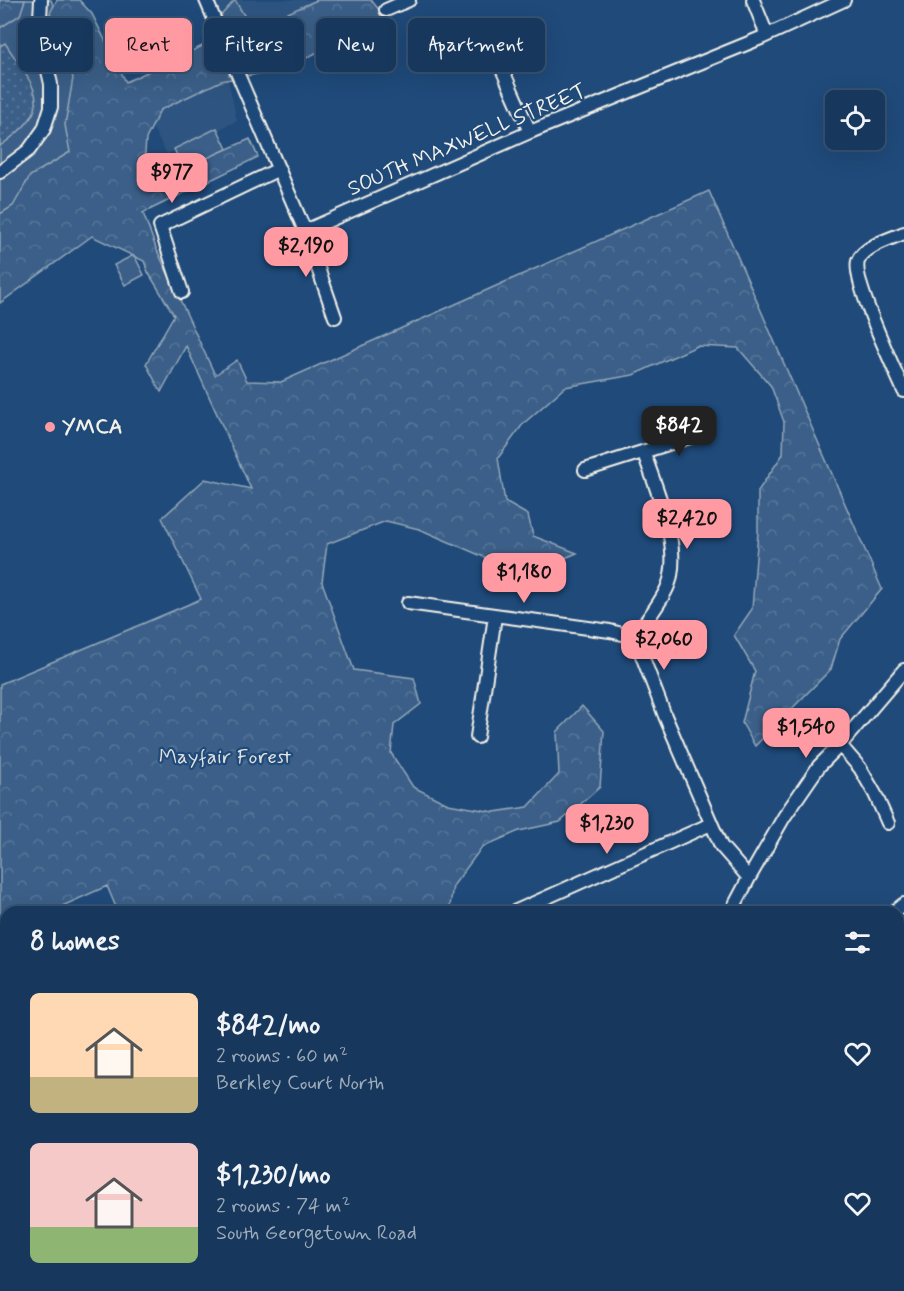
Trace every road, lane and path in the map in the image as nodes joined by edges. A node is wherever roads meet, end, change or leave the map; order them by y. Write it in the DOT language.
graph roads {
  1 [pos="41,0"];
  2 [pos="206,0"];
  3 [pos="409,0"];
  4 [pos="753,0"];
  5 [pos="844,0"];
  6 [pos="386,10"];
  7 [pos="767,35"];
  8 [pos="503,72"];
  9 [pos="530,132"];
  10 [pos="279,169"];
  11 [pos="0,172"];
  12 [pos="305,231"];
  13 [pos="904,233"];
  14 [pos="182,292"];
  15 [pos="334,317"];
  16 [pos="904,391"];
  17 [pos="706,432"];
  18 [pos="644,453"];
  19 [pos="585,470"];
  20 [pos="408,603"];
  21 [pos="495,616"];
  22 [pos="635,637"];
  23 [pos="904,670"];
  24 [pos="477,737"];
  25 [pos="840,746"];
  26 [pos="888,823"];
  27 [pos="711,824"];
  28 [pos="749,878"];
  29 [pos="527,906"];
  30 [pos="734,906"];
  1 -- 11 [label="street"];
  2 -- 10 [label="street"];
  3 -- 6 [label="street"];
  4 -- 7 [label="street"];
  5 -- 7 [label="street, SOUTH MAXWELL STREET"];
  7 -- 9 [label="street, SOUTH MAXWELL STREET"];
  8 -- 9 [label="street"];
  9 -- 12 [label="street, SOUTH MAXWELL STREET"];
  10 -- 12 [label="street"];
  10 -- 14 [label="street"];
  12 -- 15 [label="street"];
  13 -- 16 [label="street"];
  17 -- 18 [label="street"];
  18 -- 19 [label="street"];
  18 -- 22 [label="street"];
  20 -- 21 [label="street"];
  21 -- 22 [label="street"];
  21 -- 24 [label="street"];
  22 -- 27 [label="street"];
  23 -- 25 [label="street"];
  25 -- 26 [label="street"];
  25 -- 28 [label="street"];
  27 -- 28 [label="street"];
  27 -- 29 [label="street"];
  28 -- 30 [label="street"];
}
